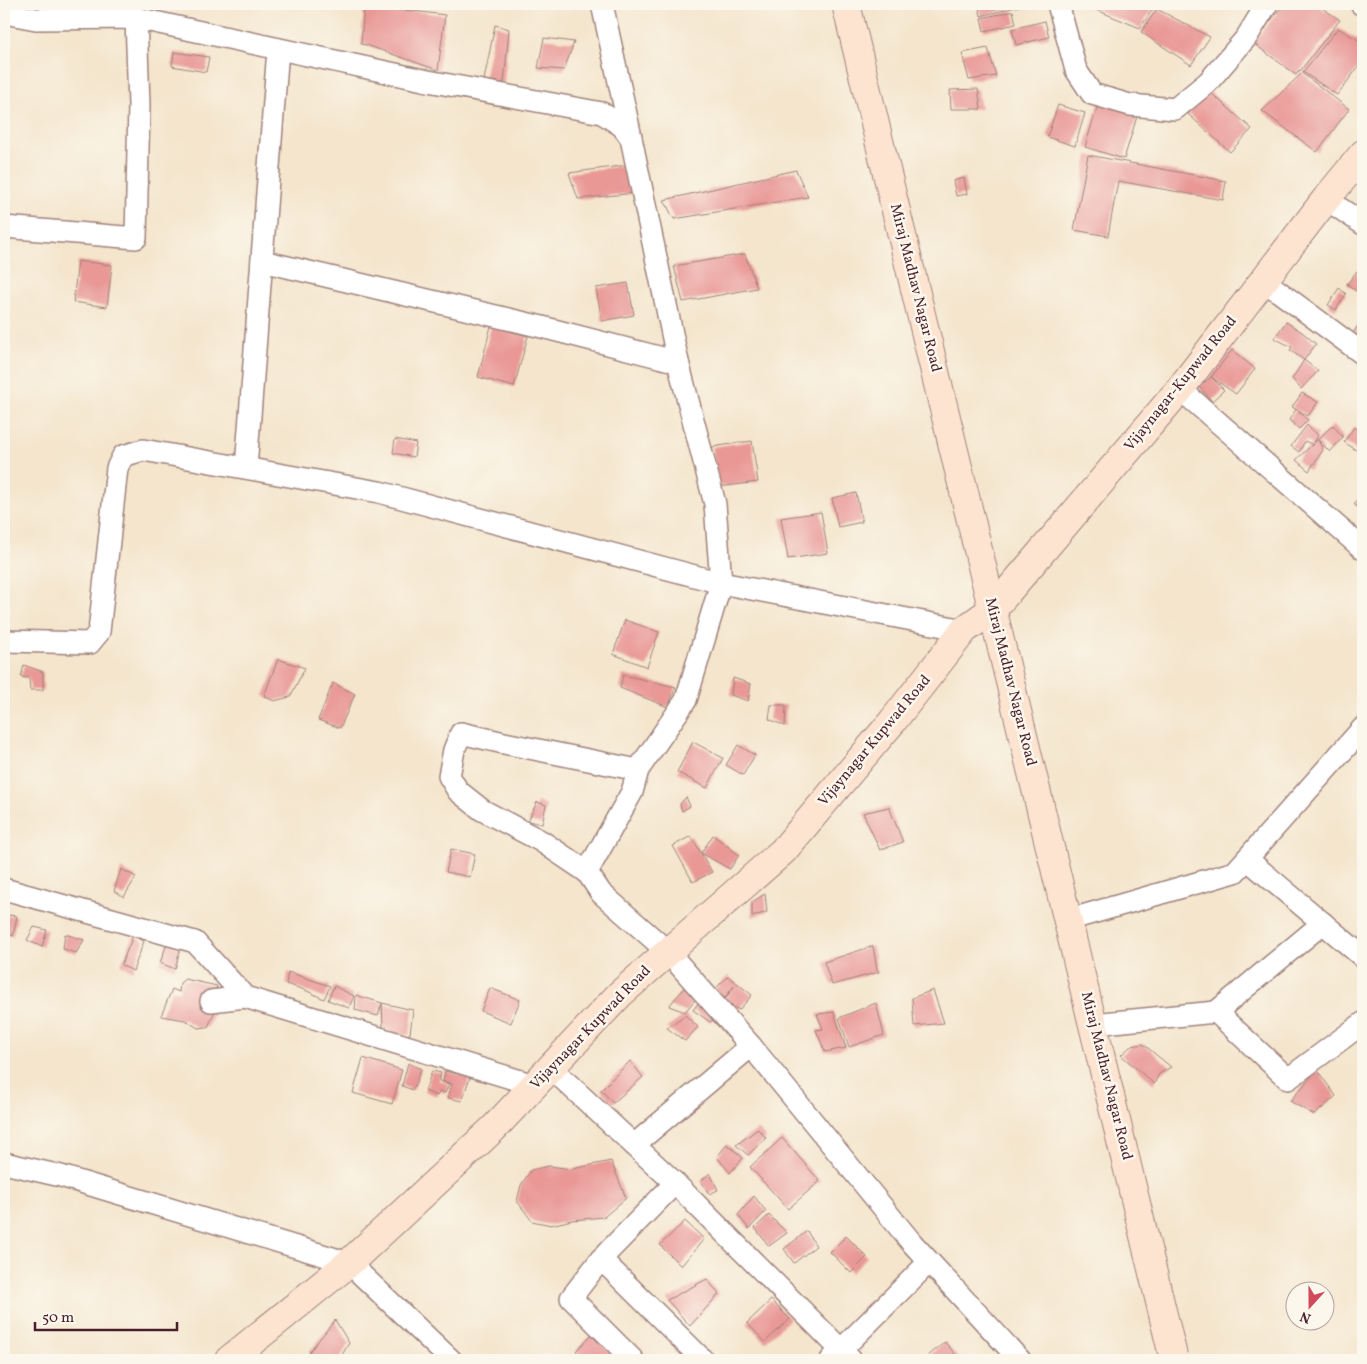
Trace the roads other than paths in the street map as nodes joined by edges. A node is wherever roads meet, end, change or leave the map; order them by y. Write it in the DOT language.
graph roads {
  1 [pos="602,4"];
  2 [pos="846,4"];
  3 [pos="1058,4"];
  4 [pos="1267,4"];
  5 [pos="4,13"];
  6 [pos="136,18"];
  7 [pos="278,48"];
  8 [pos="631,138"];
  9 [pos="1363,154"];
  10 [pos="1326,199"];
  11 [pos="1363,224"];
  12 [pos="4,227"];
  13 [pos="262,261"];
  14 [pos="1264,280"];
  15 [pos="1363,354"];
  16 [pos="678,362"];
  17 [pos="1180,389"];
  18 [pos="246,468"];
  19 [pos="1363,549"];
  20 [pos="721,583"];
  21 [pos="993,609"];
  22 [pos="964,630"];
  23 [pos="4,643"];
  24 [pos="1363,728"];
  25 [pos="638,770"];
  26 [pos="1247,858"];
  27 [pos="587,872"];
  28 [pos="4,889"];
  29 [pos="1068,920"];
  30 [pos="1323,923"];
  31 [pos="667,952"];
  32 [pos="1363,957"];
  33 [pos="245,997"];
  34 [pos="211,1001"];
  35 [pos="1216,1012"];
  36 [pos="1363,1023"];
  37 [pos="1093,1024"];
  38 [pos="751,1046"];
  39 [pos="543,1076"];
  40 [pos="634,1144"];
  41 [pos="4,1163"];
  42 [pos="675,1183"];
  43 [pos="601,1259"];
  44 [pos="929,1262"];
  45 [pos="349,1263"];
  46 [pos="841,1357"];
  47 [pos="229,1360"];
  48 [pos="451,1360"];
  49 [pos="633,1360"];
  50 [pos="703,1360"];
  51 [pos="1020,1360"];
  52 [pos="1174,1360"];
  1 -- 8 [label="street"];
  2 -- 21 [label="street, Miraj Madhav Nagar Road"];
  3 -- 4 [label="street"];
  5 -- 6 [label="street"];
  6 -- 7 [label="street"];
  6 -- 12 [label="street"];
  7 -- 8 [label="street"];
  7 -- 13 [label="street"];
  8 -- 16 [label="street"];
  9 -- 10 [label="street, Vijaynagar-Kupwad Road"];
  10 -- 11 [label="street"];
  10 -- 14 [label="street, Vijaynagar-Kupwad Road"];
  13 -- 16 [label="street"];
  13 -- 18 [label="street"];
  14 -- 15 [label="street"];
  14 -- 17 [label="street, Vijaynagar-Kupwad Road"];
  16 -- 20 [label="street"];
  17 -- 19 [label="street"];
  17 -- 21 [label="street, Vijaynagar-Kupwad Road"];
  18 -- 20 [label="street"];
  18 -- 23 [label="street"];
  20 -- 22 [label="street"];
  20 -- 25 [label="street"];
  21 -- 22 [label="street, Vijaynagar Kupwad Road"];
  21 -- 29 [label="street, Miraj Madhav Nagar Road"];
  22 -- 31 [label="street, Vijaynagar Kupwad Road"];
  24 -- 26 [label="street"];
  25 -- 27 [label="street"];
  25 -- 27 [label="street"];
  26 -- 29 [label="street"];
  26 -- 30 [label="street"];
  27 -- 31 [label="street"];
  28 -- 33 [label="street"];
  29 -- 37 [label="street, Miraj Madhav Nagar Road"];
  30 -- 32 [label="street"];
  30 -- 35 [label="street"];
  31 -- 38 [label="street"];
  31 -- 39 [label="street, Vijaynagar Kupwad Road"];
  33 -- 34 [label="street"];
  33 -- 39 [label="street"];
  35 -- 36 [label="street"];
  35 -- 37 [label="street"];
  37 -- 52 [label="street, Miraj Madhav Nagar Road"];
  38 -- 40 [label="street"];
  38 -- 44 [label="street"];
  39 -- 40 [label="street"];
  39 -- 45 [label="street, Vijaynagar Kupwad Road"];
  40 -- 42 [label="street"];
  41 -- 45 [label="street"];
  42 -- 43 [label="street"];
  42 -- 46 [label="street"];
  43 -- 49 [label="street"];
  43 -- 50 [label="street"];
  44 -- 46 [label="street"];
  44 -- 51 [label="street"];
  45 -- 47 [label="street, Vijaynagar Kupwad Road"];
  45 -- 48 [label="street"];
}
